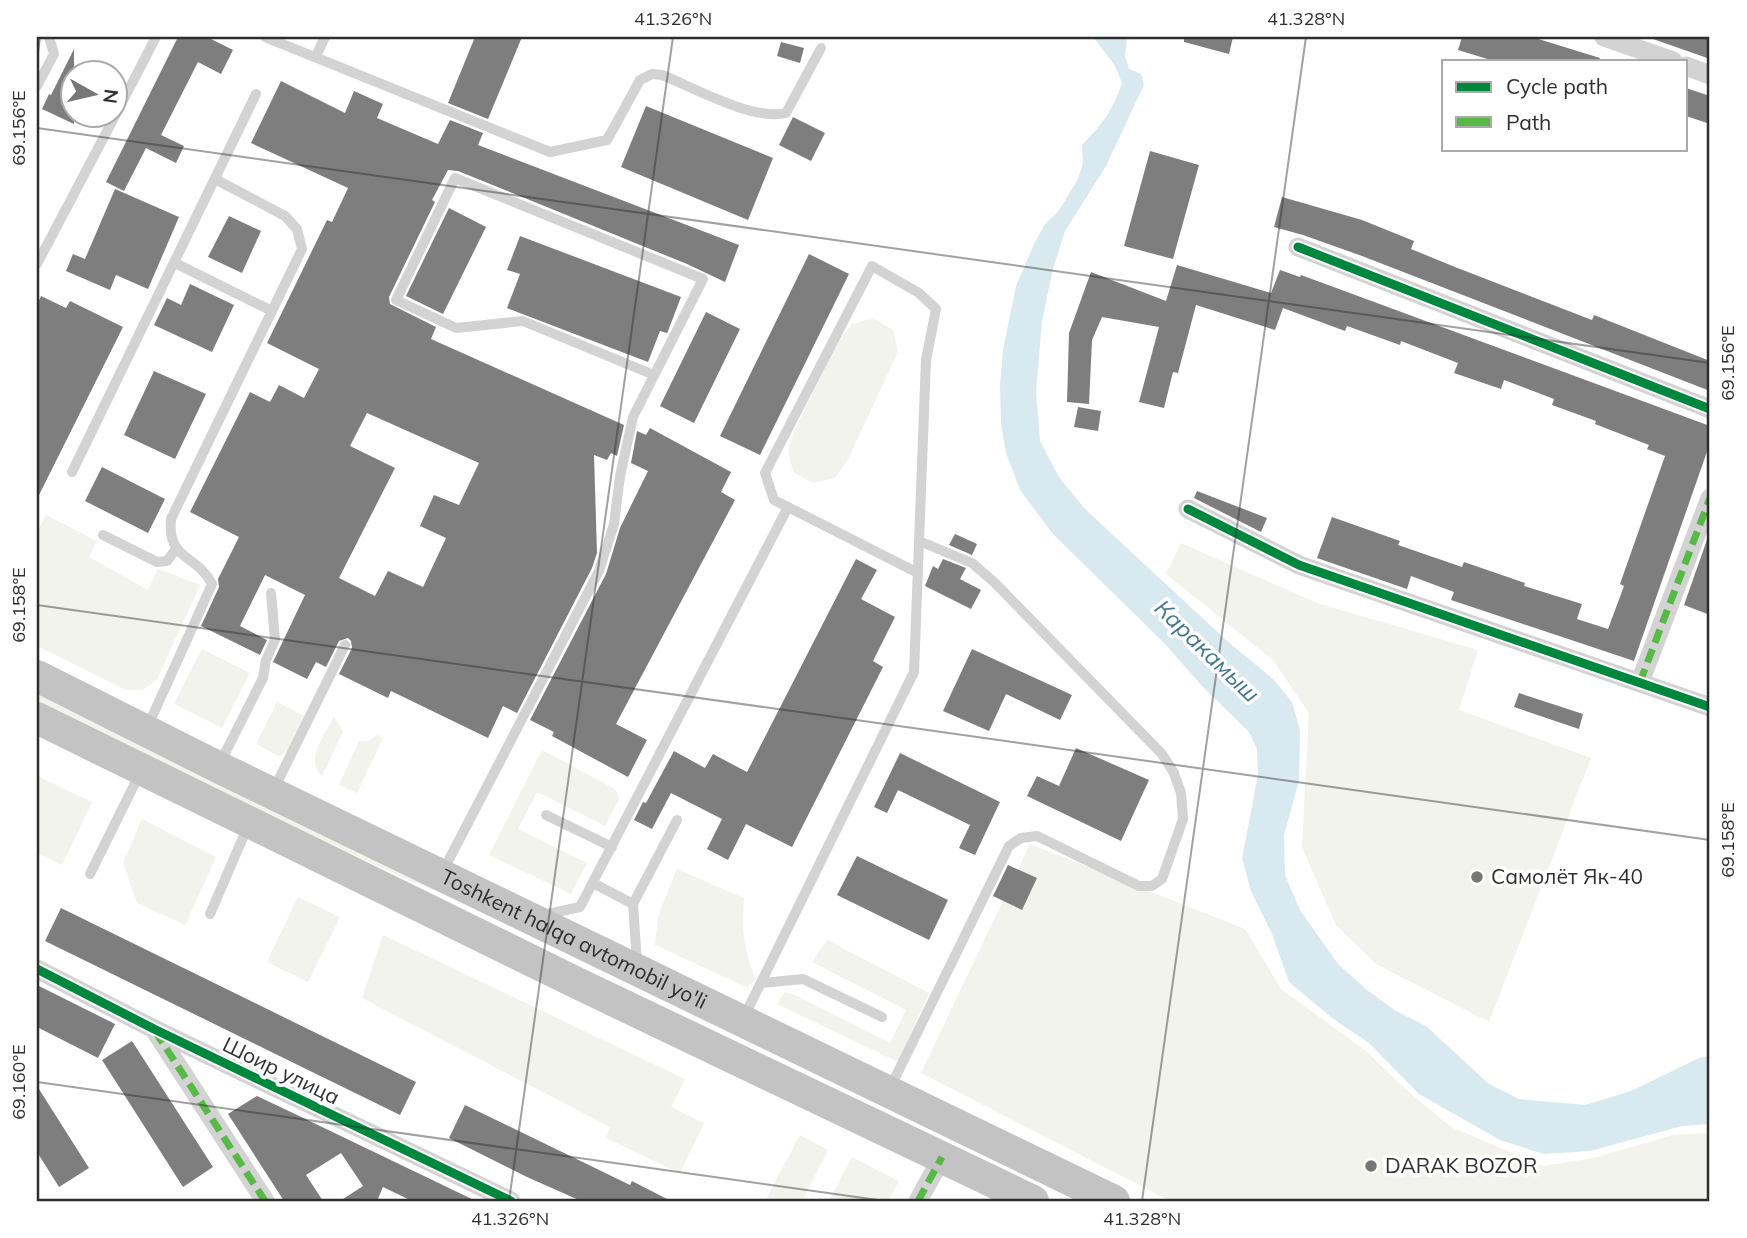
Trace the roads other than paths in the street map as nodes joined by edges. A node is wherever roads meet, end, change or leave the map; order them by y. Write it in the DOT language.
graph roads {
  1 [pos="49,37"];
  2 [pos="156,37"];
  3 [pos="265,37"];
  4 [pos="326,37"];
  5 [pos="1604,37"];
  6 [pos="821,48"];
  7 [pos="316,56"];
  8 [pos="1670,60"];
  9 [pos="1688,67"];
  10 [pos="1710,75"];
  11 [pos="37,86"];
  12 [pos="130,86"];
  13 [pos="256,94"];
  14 [pos="107,130"];
  15 [pos="215,179"];
  16 [pos="1298,247"];
  17 [pos="175,263"];
  18 [pos="37,264"];
  19 [pos="272,311"];
  20 [pos="654,375"];
  21 [pos="1710,409"];
  22 [pos="72,471"];
  23 [pos="1710,498"];
  24 [pos="788,507"];
  25 [pos="1188,509"];
  26 [pos="103,535"];
  27 [pos="919,541"];
  28 [pos="176,549"];
  29 [pos="918,573"];
  30 [pos="271,593"];
  31 [pos="345,645"];
  32 [pos="37,676"];
  33 [pos="1640,682"];
  34 [pos="1710,707"];
  35 [pos="37,718"];
  36 [pos="146,730"];
  37 [pos="218,767"];
  38 [pos="142,769"];
  39 [pos="271,793"];
  40 [pos="546,815"];
  41 [pos="677,820"];
  42 [pos="250,822"];
  43 [pos="612,846"];
  44 [pos="90,874"];
  45 [pos="441,874"];
  46 [pos="593,883"];
  47 [pos="633,904"];
  48 [pos="210,914"];
  49 [pos="531,918"];
  50 [pos="595,948"];
  51 [pos="37,969"];
  52 [pos="637,969"];
  53 [pos="761,983"];
  54 [pos="579,984"];
  55 [pos="882,1017"];
  56 [pos="743,1021"];
  57 [pos="153,1028"];
  58 [pos="888,1092"];
  59 [pos="942,1157"];
  60 [pos="484,1194"];
  61 [pos="265,1201"];
  62 [pos="511,1201"];
  63 [pos="918,1201"];
  64 [pos="1033,1201"];
  65 [pos="1114,1201"];
  1 -- 11 [label="lane"];
  2 -- 12 [label="lane"];
  3 -- 7 [label="lane"];
  4 -- 7 [label="lane"];
  5 -- 8 [label="street"];
  6 -- 7 [label="lane"];
  9 -- 10 [label="street"];
  13 -- 15 [label="lane"];
  14 -- 18 [label="lane"];
  15 -- 17 [label="lane"];
  15 -- 19 [label="lane"];
  16 -- 21 [label="street"];
  17 -- 19 [label="lane"];
  17 -- 22 [label="lane"];
  19 -- 28 [label="lane"];
  20 -- 20 [label="lane"];
  20 -- 45 [label="lane"];
  23 -- 33 [label="street"];
  24 -- 27 [label="lane"];
  24 -- 29 [label="lane"];
  24 -- 43 [label="lane"];
  25 -- 33 [label="street"];
  26 -- 28 [label="lane"];
  27 -- 29 [label="lane"];
  27 -- 58 [label="lane"];
  28 -- 36 [label="lane"];
  29 -- 53 [label="lane"];
  30 -- 37 [label="lane"];
  31 -- 39 [label="lane"];
  32 -- 36 [label="highway, Toshkent halqa avtomobil yo'li"];
  33 -- 34 [label="street"];
  35 -- 38 [label="highway, Toshkent halqa avtomobil yo'li"];
  36 -- 37 [label="highway, Toshkent halqa avtomobil yo'li"];
  37 -- 39 [label="highway, Toshkent halqa avtomobil yo'li"];
  38 -- 42 [label="highway, Toshkent halqa avtomobil yo'li"];
  38 -- 44 [label="lane"];
  39 -- 45 [label="highway, Toshkent halqa avtomobil yo'li"];
  40 -- 43 [label="lane"];
  41 -- 47 [label="lane"];
  42 -- 48 [label="lane"];
  42 -- 54 [label="highway, Toshkent halqa avtomobil yo'li"];
  43 -- 46 [label="lane"];
  45 -- 49 [label="highway, Toshkent halqa avtomobil yo'li"];
  46 -- 47 [label="lane"];
  46 -- 49 [label="lane"];
  47 -- 52 [label="lane"];
  49 -- 50 [label="highway, Toshkent halqa avtomobil yo'li"];
  50 -- 52 [label="highway, Toshkent halqa avtomobil yo'li"];
  50 -- 54 [label="highway"];
  51 -- 57 [label="street, Шоир улица"];
  52 -- 56 [label="highway, Toshkent halqa avtomobil yo'li"];
  53 -- 55 [label="lane"];
  53 -- 56 [label="lane"];
  54 -- 59 [label="highway, Toshkent halqa avtomobil yo'li"];
  56 -- 58 [label="highway, Toshkent halqa avtomobil yo'li"];
  57 -- 60 [label="street, Шоир улица"];
  57 -- 61 [label="street"];
  58 -- 65 [label="highway, Toshkent halqa avtomobil yo'li"];
  59 -- 63 [label="street"];
  59 -- 64 [label="highway, Toshkent halqa avtomobil yo'li"];
  60 -- 62 [label="street, Шоир улица"];
}
